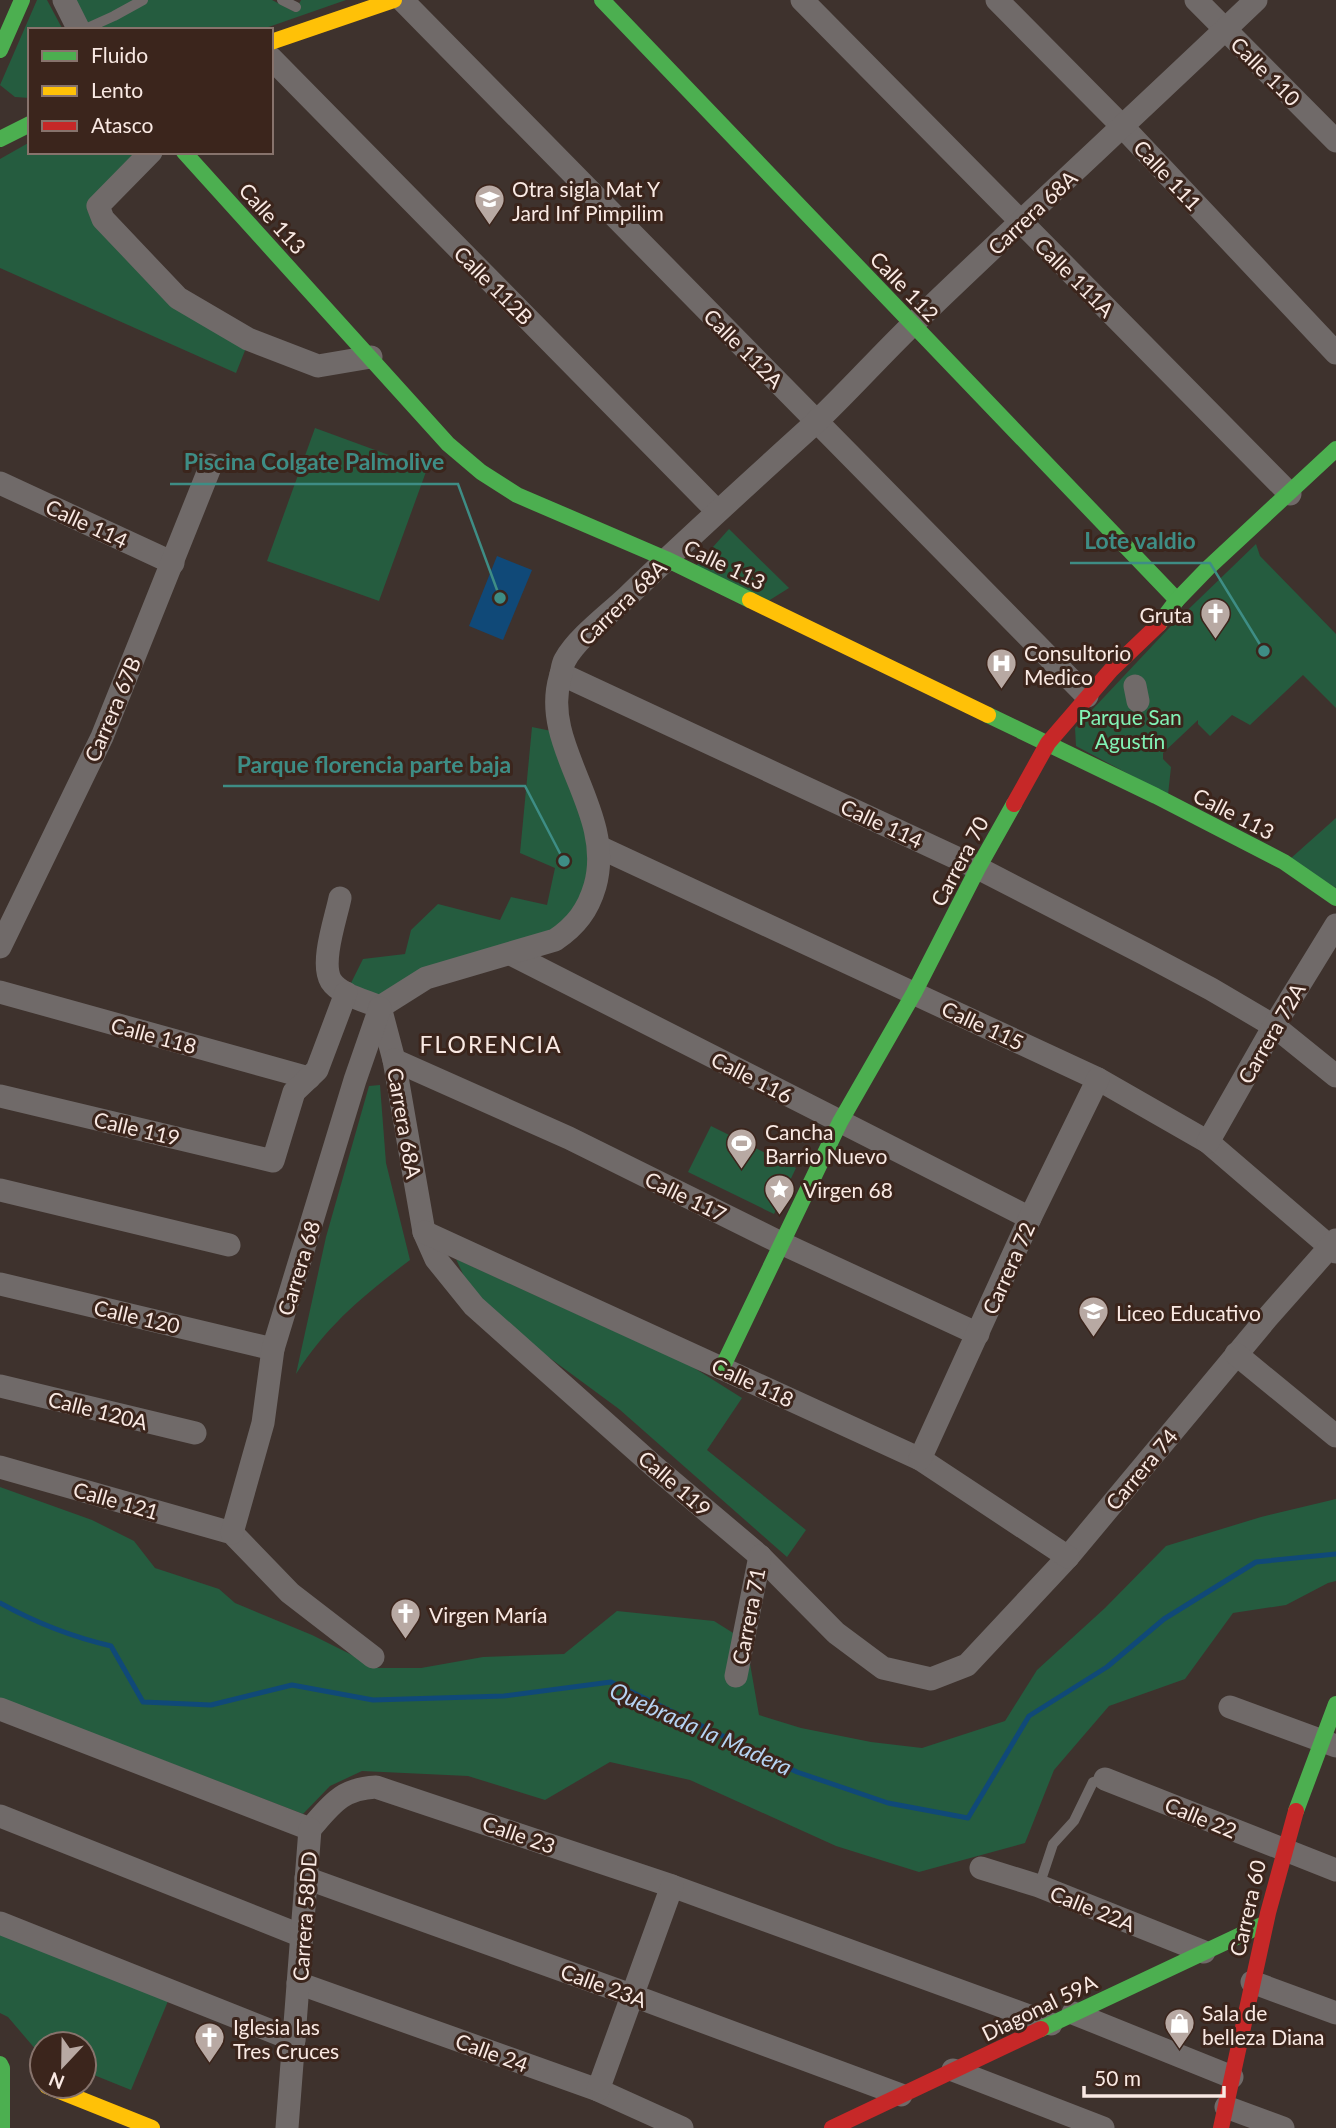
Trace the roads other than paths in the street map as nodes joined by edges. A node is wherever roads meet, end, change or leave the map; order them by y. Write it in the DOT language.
graph roads {
  1 [pos="22,0"];
  2 [pos="64,0"];
  3 [pos="143,0"];
  4 [pos="282,0"];
  5 [pos="394,0"];
  6 [pos="402,0"];
  7 [pos="603,0"];
  8 [pos="802,0"];
  9 [pos="997,0"];
  10 [pos="1196,0"];
  11 [pos="1256,0"];
  12 [pos="296,7"];
  13 [pos="80,28"];
  14 [pos="86,28"];
  15 [pos="1225,30"];
  16 [pos="273,42"];
  17 [pos="0,50"];
  18 [pos="273,60"];
  19 [pos="0,121"];
  20 [pos="25,126"];
  21 [pos="1122,127"];
  22 [pos="0,139"];
  23 [pos="1336,141"];
  24 [pos="149,154"];
  25 [pos="186,154"];
  26 [pos="1021,222"];
  27 [pos="913,324"];
  28 [pos="1336,353"];
  29 [pos="371,357"];
  30 [pos="816,422"];
  31 [pos="1336,449"];
  32 [pos="211,465"];
  33 [pos="0,483"];
  34 [pos="1290,494"];
  35 [pos="717,512"];
  36 [pos="666,559"];
  37 [pos="173,563"];
  38 [pos="1177,600"];
  39 [pos="561,674"];
  40 [pos="1087,696"];
  41 [pos="1048,743"];
  42 [pos="599,847"];
  43 [pos="978,868"];
  44 [pos="340,898"];
  45 [pos="1336,898"];
  46 [pos="1336,925"];
  47 [pos="0,947"];
  48 [pos="511,954"];
  49 [pos="339,987"];
  50 [pos="0,992"];
  51 [pos="914,993"];
  52 [pos="380,1007"];
  53 [pos="1273,1026"];
  54 [pos="394,1060"];
  55 [pos="1336,1076"];
  56 [pos="309,1077"];
  57 [pos="1098,1079"];
  58 [pos="0,1096"];
  59 [pos="840,1122"];
  60 [pos="1208,1142"];
  61 [pos="0,1190"];
  62 [pos="1030,1218"];
  63 [pos="424,1232"];
  64 [pos="781,1243"];
  65 [pos="229,1245"];
  66 [pos="1334,1246"];
  67 [pos="436,1259"];
  68 [pos="0,1284"];
  69 [pos="978,1334"];
  70 [pos="273,1349"];
  71 [pos="1236,1354"];
  72 [pos="722,1368"];
  73 [pos="0,1386"];
  74 [pos="195,1433"];
  75 [pos="1336,1436"];
  76 [pos="920,1459"];
  77 [pos="0,1467"];
  78 [pos="232,1533"];
  79 [pos="760,1556"];
  80 [pos="1068,1557"];
  81 [pos="373,1657"];
  82 [pos="736,1676"];
  83 [pos="931,1679"];
  84 [pos="1336,1704"];
  85 [pos="1230,1707"];
  86 [pos="0,1709"];
  87 [pos="1328,1743"];
  88 [pos="1105,1779"];
  89 [pos="0,1816"];
  90 [pos="310,1829"];
  91 [pos="1283,1850"];
  92 [pos="981,1868"];
  93 [pos="1336,1870"];
  94 [pos="306,1878"];
  95 [pos="672,1886"];
  96 [pos="1039,1886"];
  97 [pos="0,1923"];
  98 [pos="1264,1924"];
  99 [pos="302,1936"];
  100 [pos="1204,1952"];
  101 [pos="1252,1982"];
  102 [pos="299,1983"];
  103 [pos="634,1996"];
  104 [pos="1336,2012"];
  105 [pos="1073,2013"];
  106 [pos="1051,2024"];
  107 [pos="293,2040"];
  108 [pos="1,2066"];
  109 [pos="953,2070"];
  110 [pos="1232,2077"];
  111 [pos="28,2078"];
  112 [pos="598,2090"];
  113 [pos="901,2095"];
  114 [pos="83,2100"];
  115 [pos="1224,2118"];
  116 [pos="2,2128"];
  117 [pos="152,2128"];
  118 [pos="287,2128"];
  119 [pos="682,2128"];
  120 [pos="832,2128"];
  121 [pos="1103,2128"];
  122 [pos="1283,2128"];
  1 -- 17 [label="street"];
  2 -- 13 [label="street"];
  3 -- 14 [label="lane"];
  4 -- 12 [label="lane"];
  5 -- 16 [label="street"];
  6 -- 30 [label="street, Calle 112A"];
  7 -- 27 [label="street, Calle 112"];
  8 -- 26 [label="street, Calle 111A"];
  9 -- 21 [label="street, Calle 111"];
  10 -- 15 [label="street, Calle 110"];
  11 -- 15 [label="street, Carrera 68A"];
  15 -- 21 [label="street, Carrera 68A"];
  15 -- 23 [label="street, Calle 110"];
  18 -- 35 [label="street, Calle 112B"];
  19 -- 20 [label="street"];
  20 -- 22 [label="street"];
  21 -- 26 [label="street, Carrera 68A"];
  21 -- 28 [label="street, Calle 111"];
  24 -- 29 [label="street"];
  25 -- 29 [label="street, Calle 113"];
  26 -- 27 [label="street, Carrera 68A"];
  26 -- 34 [label="street, Calle 111A"];
  27 -- 30 [label="street, Carrera 68A"];
  27 -- 38 [label="street, Calle 112"];
  29 -- 36 [label="street, Calle 113"];
  30 -- 35 [label="street, Carrera 68A"];
  30 -- 40 [label="street, Calle 112A"];
  31 -- 34 [label="street, Carrera 70"];
  32 -- 37 [label="street, Carrera 67B"];
  33 -- 37 [label="street, Calle 114"];
  34 -- 38 [label="street, Carrera 70"];
  35 -- 36 [label="street, Carrera 68A"];
  36 -- 39 [label="street, Carrera 68A"];
  36 -- 41 [label="street, Calle 113"];
  37 -- 47 [label="street, Carrera 67B"];
  38 -- 40 [label="street, Carrera 70"];
  39 -- 42 [label="street, Carrera 68A"];
  39 -- 43 [label="street, Calle 114"];
  40 -- 41 [label="street, Carrera 70"];
  41 -- 43 [label="street, Carrera 70"];
  41 -- 45 [label="street, Calle 113"];
  42 -- 48 [label="street, Carrera 68A"];
  42 -- 51 [label="street, Calle 115"];
  43 -- 51 [label="street, Carrera 70"];
  43 -- 53 [label="street, Calle 114"];
  44 -- 49 [label="street"];
  46 -- 53 [label="street, Carrera 72A"];
  48 -- 52 [label="street, Carrera 68A"];
  48 -- 59 [label="street, Calle 116"];
  49 -- 52 [label="street"];
  49 -- 56 [label="street"];
  50 -- 56 [label="street, Calle 118"];
  51 -- 57 [label="street, Calle 115"];
  51 -- 59 [label="street, Carrera 70"];
  52 -- 54 [label="street, Carrera 68A"];
  52 -- 70 [label="street, Carrera 68"];
  53 -- 55 [label="street, Calle 114"];
  53 -- 60 [label="street, Carrera 72A"];
  54 -- 63 [label="street, Carrera 68A"];
  54 -- 64 [label="street, Calle 117"];
  56 -- 58 [label="street, Calle 119"];
  57 -- 60 [label="street, Calle 115"];
  57 -- 62 [label="street, Carrera 72"];
  59 -- 62 [label="street, Calle 116"];
  59 -- 64 [label="street, Carrera 70"];
  60 -- 66 [label="street, Calle 115"];
  61 -- 65 [label="street"];
  62 -- 69 [label="street, Carrera 72"];
  63 -- 67 [label="street, Carrera 68A"];
  63 -- 72 [label="street, Calle 118"];
  64 -- 69 [label="street, Calle 117"];
  64 -- 72 [label="street, Carrera 70"];
  66 -- 71 [label="street, Carrera 74"];
  67 -- 79 [label="street, Calle 119"];
  68 -- 70 [label="street, Calle 120"];
  69 -- 76 [label="street, Carrera 72"];
  70 -- 78 [label="street, Carrera 68"];
  71 -- 75 [label="street"];
  71 -- 80 [label="street, Carrera 74"];
  72 -- 76 [label="street, Calle 118"];
  73 -- 74 [label="street, Calle 120A"];
  76 -- 80 [label="street, Calle 118"];
  77 -- 78 [label="street, Calle 121"];
  78 -- 81 [label="street"];
  79 -- 82 [label="street, Carrera 71"];
  79 -- 83 [label="street, Calle 119"];
  80 -- 83 [label="street, Carrera 74"];
  84 -- 87 [label="street, Carrera 60"];
  85 -- 87 [label="street"];
  86 -- 90 [label="street"];
  87 -- 91 [label="street, Carrera 60"];
  88 -- 91 [label="street, Calle 22"];
  88 -- 96 [label="lane"];
  89 -- 99 [label="street"];
  90 -- 94 [label="street, Carrera 58DD"];
  90 -- 95 [label="street, Calle 23"];
  91 -- 93 [label="street, Calle 22"];
  91 -- 98 [label="street, Carrera 60"];
  92 -- 96 [label="street, Calle 22A"];
  94 -- 99 [label="street, Carrera 58DD"];
  94 -- 103 [label="street, Calle 23A"];
  95 -- 103 [label="street"];
  95 -- 106 [label="street, Calle 23"];
  96 -- 100 [label="street, Calle 22A"];
  97 -- 107 [label="street"];
  98 -- 100 [label="street, Diagonal 59A"];
  98 -- 101 [label="street, Carrera 60"];
  99 -- 102 [label="street, Carrera 58DD"];
  100 -- 105 [label="street, Diagonal 59A"];
  101 -- 104 [label="street"];
  101 -- 110 [label="street, Carrera 60"];
  102 -- 107 [label="street, Carrera 58DD"];
  102 -- 112 [label="street, Calle 24"];
  103 -- 112 [label="street"];
  103 -- 113 [label="street, Calle 23A"];
  105 -- 106 [label="street, Diagonal 59A"];
  105 -- 110 [label="street"];
  106 -- 109 [label="street, Diagonal 59A"];
  107 -- 118 [label="street, Carrera 58DD"];
  108 -- 111 [label="street"];
  108 -- 116 [label="street"];
  109 -- 113 [label="street, Diagonal 59A"];
  109 -- 121 [label="street"];
  110 -- 115 [label="street, Carrera 60"];
  112 -- 119 [label="street, Calle 24"];
  113 -- 120 [label="street, Diagonal 59A"];
  114 -- 117 [label="street"];
  115 -- 122 [label="street"];
}
